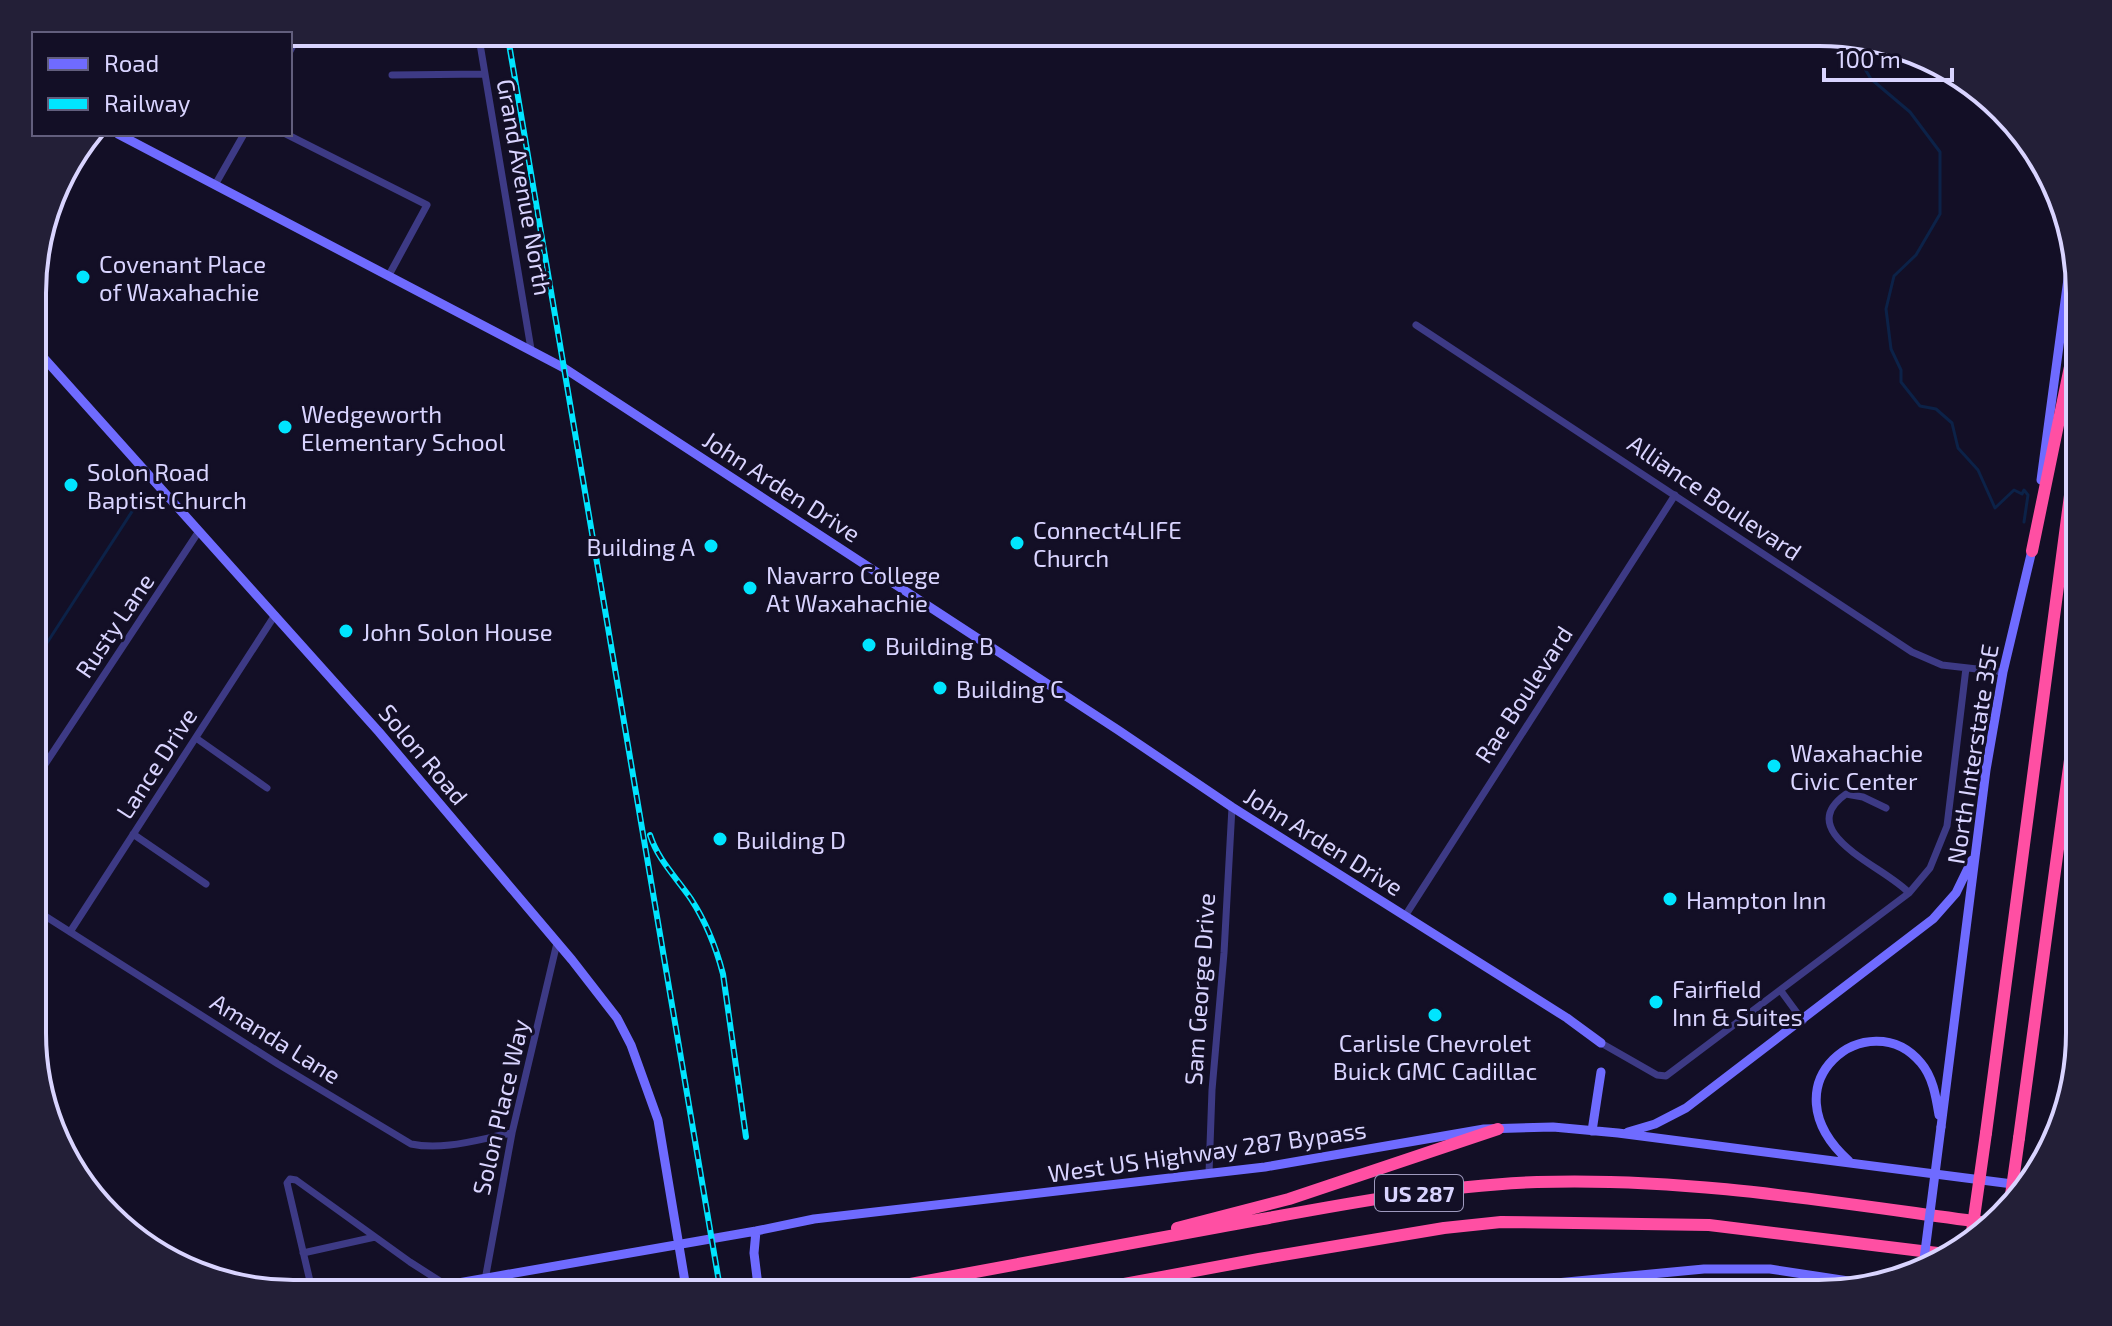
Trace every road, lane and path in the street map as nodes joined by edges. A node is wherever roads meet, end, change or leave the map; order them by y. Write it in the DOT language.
graph roads {
  1 [pos="480,46"];
  2 [pos="485,74"];
  3 [pos="392,75"];
  4 [pos="122,136"];
  5 [pos="243,136"];
  6 [pos="290,136"];
  7 [pos="215,185"];
  8 [pos="389,275"];
  9 [pos="2065,302"];
  10 [pos="1416,325"];
  11 [pos="531,349"];
  12 [pos="46,360"];
  13 [pos="2065,391"];
  14 [pos="1675,495"];
  15 [pos="199,531"];
  16 [pos="2065,533"];
  17 [pos="2032,551"];
  18 [pos="275,615"];
  19 [pos="1966,668"];
  20 [pos="2003,672"];
  21 [pos="196,738"];
  22 [pos="46,763"];
  23 [pos="267,788"];
  24 [pos="2065,797"];
  25 [pos="1232,807"];
  26 [pos="1886,808"];
  27 [pos="133,834"];
  28 [pos="1977,850"];
  29 [pos="206,884"];
  30 [pos="1909,893"];
  31 [pos="1405,916"];
  32 [pos="46,917"];
  33 [pos="70,932"];
  34 [pos="557,943"];
  35 [pos="1781,991"];
  36 [pos="1803,1021"];
  37 [pos="1601,1043"];
  38 [pos="1601,1072"];
  39 [pos="1941,1127"];
  40 [pos="1498,1129"];
  41 [pos="1592,1131"];
  42 [pos="512,1133"];
  43 [pos="1618,1133"];
  44 [pos="1849,1161"];
  45 [pos="1209,1173"];
  46 [pos="2014,1184"];
  47 [pos="2012,1186"];
  48 [pos="1978,1222"];
  49 [pos="1973,1226"];
  50 [pos="756,1231"];
  51 [pos="375,1237"];
  52 [pos="679,1244"];
  53 [pos="1932,1252"];
  54 [pos="303,1253"];
  55 [pos="1066,1256"];
  56 [pos="1924,1256"];
  57 [pos="1149,1279"];
  58 [pos="1588,1279"];
  59 [pos="1835,1279"];
  60 [pos="310,1280"];
  61 [pos="438,1280"];
  62 [pos="485,1280"];
  63 [pos="685,1280"];
  64 [pos="757,1280"];
  65 [pos="936,1280"];
  1 -- 2 [label="street, Grand Avenue North"];
  2 -- 3 [label="street"];
  2 -- 11 [label="street, Grand Avenue North"];
  4 -- 7 [label="main road, John Arden Drive"];
  5 -- 7 [label="street"];
  6 -- 8 [label="street"];
  7 -- 8 [label="main road, John Arden Drive"];
  8 -- 11 [label="main road, John Arden Drive"];
  9 -- 17 [label="main road, North Interstate 35E"];
  10 -- 14 [label="street, Alliance Boulevard"];
  11 -- 25 [label="main road, John Arden Drive"];
  12 -- 15 [label="main road, Solon Road"];
  13 -- 17 [label="highway"];
  14 -- 19 [label="street, Alliance Boulevard"];
  14 -- 31 [label="street, Rae Boulevard"];
  15 -- 18 [label="main road, Solon Road"];
  15 -- 22 [label="street, Rusty Lane"];
  16 -- 49 [label="highway, bridge"];
  17 -- 20 [label="main road, North Interstate 35E"];
  18 -- 21 [label="street, Lance Drive"];
  18 -- 34 [label="main road, Solon Road"];
  19 -- 20 [label="street, Alliance Boulevard"];
  19 -- 30 [label="street"];
  20 -- 28 [label="main road, North Interstate 35E"];
  21 -- 23 [label="street"];
  21 -- 27 [label="street, Lance Drive"];
  24 -- 47 [label="highway, bridge"];
  25 -- 31 [label="main road, John Arden Drive"];
  25 -- 45 [label="street, Sam George Drive"];
  26 -- 30 [label="street"];
  27 -- 29 [label="street"];
  27 -- 33 [label="street, Lance Drive"];
  28 -- 36 [label="main road"];
  28 -- 39 [label="main road, North Interstate 35E"];
  30 -- 35 [label="street"];
  31 -- 37 [label="main road, John Arden Drive"];
  32 -- 33 [label="street, Amanda Lane"];
  33 -- 42 [label="street, Amanda Lane"];
  34 -- 42 [label="street, Solon Place Way"];
  34 -- 52 [label="main road, Solon Road"];
  35 -- 36 [label="street"];
  35 -- 37 [label="street"];
  36 -- 43 [label="main road"];
  38 -- 41 [label="main road"];
  39 -- 44 [label="main road"];
  39 -- 56 [label="main road, North Interstate 35E, bridge"];
  40 -- 41 [label="main road, West US Highway 287 Bypass"];
  40 -- 45 [label="main road, West US Highway 287 Bypass"];
  40 -- 55 [label="highway"];
  41 -- 43 [label="main road, West US Highway 287 Bypass"];
  42 -- 62 [label="street, Solon Place Way"];
  43 -- 44 [label="main road, West US Highway 287 Bypass"];
  44 -- 46 [label="main road, West US Highway 287 Bypass"];
  45 -- 50 [label="main road, West US Highway 287 Bypass"];
  48 -- 55 [label="highway, US 287"];
  50 -- 52 [label="main road, West US Highway 287 Bypass"];
  50 -- 64 [label="main road"];
  51 -- 54 [label="street"];
  51 -- 54 [label="street"];
  51 -- 61 [label="street"];
  52 -- 62 [label="main road, West US Highway 287 Bypass"];
  52 -- 63 [label="main road, Solon Road"];
  53 -- 57 [label="highway, US 287"];
  54 -- 60 [label="street"];
  55 -- 65 [label="highway, US 287"];
  58 -- 59 [label="main road"];
}
